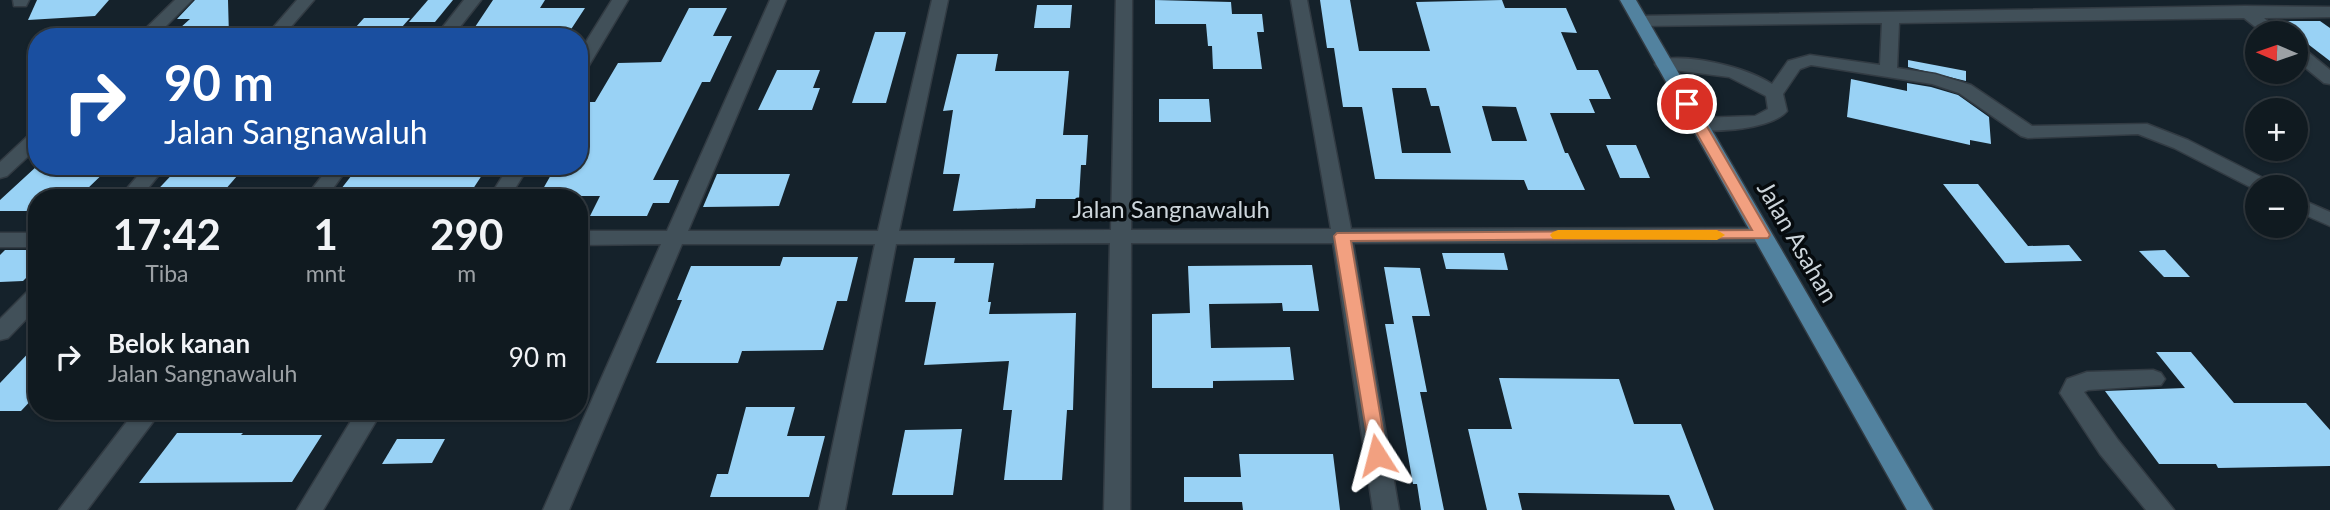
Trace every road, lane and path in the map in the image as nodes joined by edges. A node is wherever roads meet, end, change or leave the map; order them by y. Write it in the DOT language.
graph roads {
  1 [pos="184,0"];
  2 [pos="306,0"];
  3 [pos="473,0"];
  4 [pos="620,0"];
  5 [pos="778,0"];
  6 [pos="940,0"];
  7 [pos="1124,0"];
  8 [pos="1299,0"];
  9 [pos="1628,0"];
  10 [pos="1709,0"];
  11 [pos="1842,0"];
  12 [pos="2231,0"];
  13 [pos="2330,12"];
  14 [pos="2248,13"];
  15 [pos="1858,18"];
  16 [pos="1891,18"];
  17 [pos="1723,20"];
  18 [pos="1640,21"];
  19 [pos="2258,21"];
  20 [pos="154,28"];
  21 [pos="281,28"];
  22 [pos="450,28"];
  23 [pos="588,52"];
  24 [pos="2308,61"];
  25 [pos="1664,64"];
  26 [pos="1888,71"];
  27 [pos="2330,79"];
  28 [pos="1774,94"];
  29 [pos="1699,124"];
  30 [pos="28,146"];
  31 [pos="0,172"];
  32 [pos="150,175"];
  33 [pos="333,175"];
  34 [pos="2245,176"];
  35 [pos="137,189"];
  36 [pos="322,189"];
  37 [pos="2308,209"];
  38 [pos="2330,220"];
  39 [pos="1762,235"];
  40 [pos="1342,236"];
  41 [pos="887,237"];
  42 [pos="1122,237"];
  43 [pos="588,238"];
  44 [pos="675,238"];
  45 [pos="0,240"];
  46 [pos="28,240"];
  47 [pos="28,304"];
  48 [pos="0,332"];
  49 [pos="2153,379"];
  50 [pos="142,420"];
  51 [pos="365,420"];
  52 [pos="72,510"];
  53 [pos="310,510"];
  54 [pos="555,510"];
  55 [pos="832,510"];
  56 [pos="1117,510"];
  57 [pos="1386,510"];
  58 [pos="1920,510"];
  59 [pos="2161,510"];
  1 -- 20 [label="street"];
  2 -- 21 [label="street"];
  3 -- 22 [label="street"];
  4 -- 23 [label="street"];
  5 -- 44 [label="street"];
  6 -- 41 [label="street"];
  7 -- 42 [label="street"];
  8 -- 40 [label="street"];
  9 -- 18 [label="main road, Jalan Asahan"];
  10 -- 17 [label="street"];
  11 -- 15 [label="street"];
  12 -- 14 [label="street"];
  13 -- 14 [label="street"];
  14 -- 16 [label="street"];
  14 -- 19 [label="street"];
  15 -- 16 [label="street"];
  15 -- 17 [label="street"];
  16 -- 26 [label="street"];
  17 -- 18 [label="street"];
  18 -- 25 [label="main road, Jalan Asahan"];
  24 -- 27 [label="street"];
  25 -- 28 [label="street"];
  25 -- 29 [label="main road, Jalan Asahan"];
  26 -- 28 [label="street"];
  26 -- 34 [label="street"];
  28 -- 29 [label="street"];
  29 -- 39 [label="main road, Jalan Asahan"];
  30 -- 31 [label="street"];
  32 -- 35 [label="street"];
  33 -- 36 [label="street"];
  37 -- 38 [label="street"];
  39 -- 40 [label="street, Jalan Sangnawaluh"];
  39 -- 58 [label="main road, Jalan Asahan"];
  40 -- 42 [label="street, Jalan Sangnawaluh"];
  40 -- 57 [label="street"];
  41 -- 42 [label="street, Jalan Sangnawaluh"];
  41 -- 44 [label="street, Jalan Sangnawaluh"];
  41 -- 55 [label="street"];
  42 -- 56 [label="street"];
  43 -- 44 [label="street, Jalan Sangnawaluh"];
  44 -- 54 [label="street"];
  45 -- 46 [label="street"];
  47 -- 48 [label="street"];
  49 -- 59 [label="street"];
  50 -- 52 [label="street"];
  51 -- 53 [label="street"];
}
